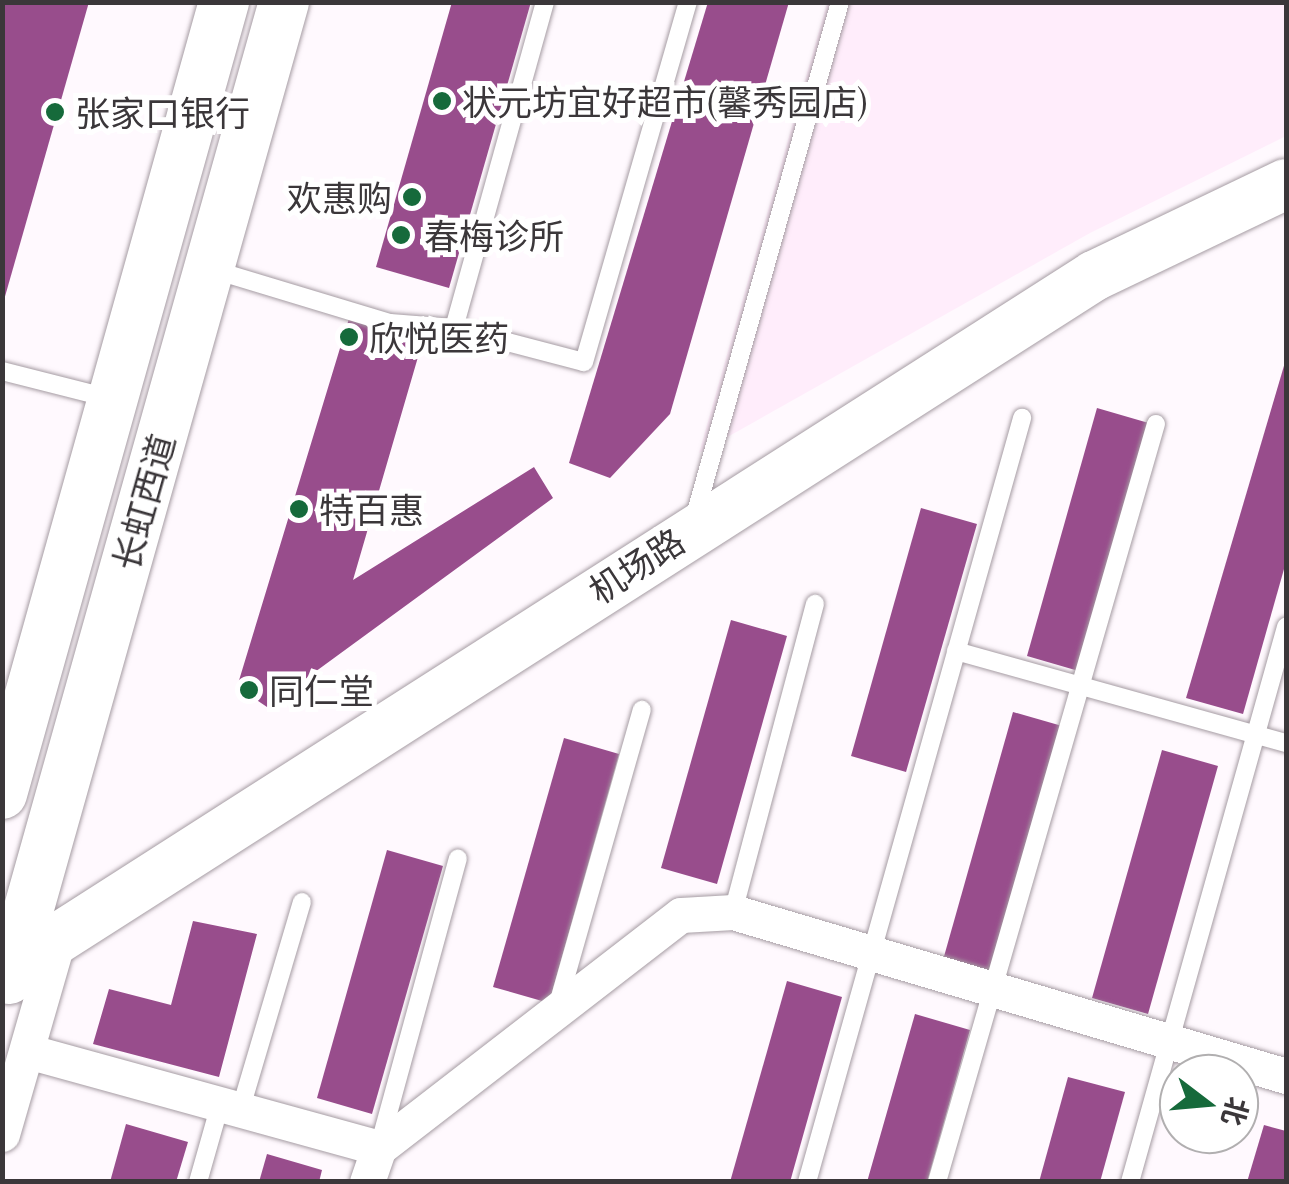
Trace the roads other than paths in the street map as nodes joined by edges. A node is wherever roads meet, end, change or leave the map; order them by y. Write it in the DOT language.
graph roads {
  1 [pos="224,2"];
  2 [pos="284,2"];
  3 [pos="546,2"];
  4 [pos="688,2"];
  5 [pos="840,2"];
  6 [pos="1286,184"];
  7 [pos="209,269"];
  8 [pos="454,328"];
  9 [pos="2,371"];
  10 [pos="114,399"];
  11 [pos="1022,418"];
  12 [pos="1156,424"];
  13 [pos="691,529"];
  14 [pos="815,604"];
  15 [pos="1286,628"];
  16 [pos="956,651"];
  17 [pos="1081,686"];
  18 [pos="642,710"];
  19 [pos="1256,734"];
  20 [pos="1286,743"];
  21 [pos="2,794"];
  22 [pos="458,858"];
  23 [pos="302,902"];
  24 [pos="733,912"];
  25 [pos="59,937"];
  26 [pos="871,954"];
  27 [pos="6,981"];
  28 [pos="993,990"];
  29 [pos="558,1004"];
  30 [pos="1168,1041"];
  31 [pos="26,1052"];
  32 [pos="1286,1076"];
  33 [pos="230,1108"];
  34 [pos="2,1134"];
  35 [pos="379,1148"];
  36 [pos="198,1182"];
  37 [pos="366,1182"];
  38 [pos="807,1182"];
  39 [pos="937,1182"];
  40 [pos="1130,1182"];
  1 -- 10 [label="street, 长虹西道"];
  2 -- 7 [label="street, 长虹西道"];
  3 -- 8 [label="lane"];
  4 -- 8 [label="lane"];
  5 -- 13 [label="lane"];
  6 -- 13 [label="street, 机场路"];
  7 -- 8 [label="lane"];
  7 -- 27 [label="street, 长虹西道"];
  9 -- 10 [label="lane"];
  10 -- 21 [label="street, 长虹西道"];
  11 -- 16 [label="lane"];
  12 -- 17 [label="lane"];
  13 -- 25 [label="street, 机场路"];
  14 -- 24 [label="lane"];
  15 -- 19 [label="lane"];
  16 -- 17 [label="lane"];
  16 -- 26 [label="lane"];
  17 -- 19 [label="lane"];
  17 -- 28 [label="lane"];
  18 -- 29 [label="lane"];
  19 -- 20 [label="lane"];
  19 -- 30 [label="lane"];
  22 -- 35 [label="lane"];
  23 -- 33 [label="lane"];
  24 -- 26 [label="street"];
  24 -- 29 [label="street"];
  25 -- 27 [label="street, 机场路"];
  25 -- 31 [label="street"];
  26 -- 28 [label="street"];
  26 -- 38 [label="lane"];
  28 -- 30 [label="street"];
  28 -- 39 [label="lane"];
  29 -- 35 [label="street"];
  30 -- 32 [label="street"];
  30 -- 40 [label="lane"];
  31 -- 33 [label="street"];
  31 -- 34 [label="street"];
  33 -- 35 [label="street"];
  33 -- 36 [label="lane"];
  35 -- 37 [label="street"];
}
